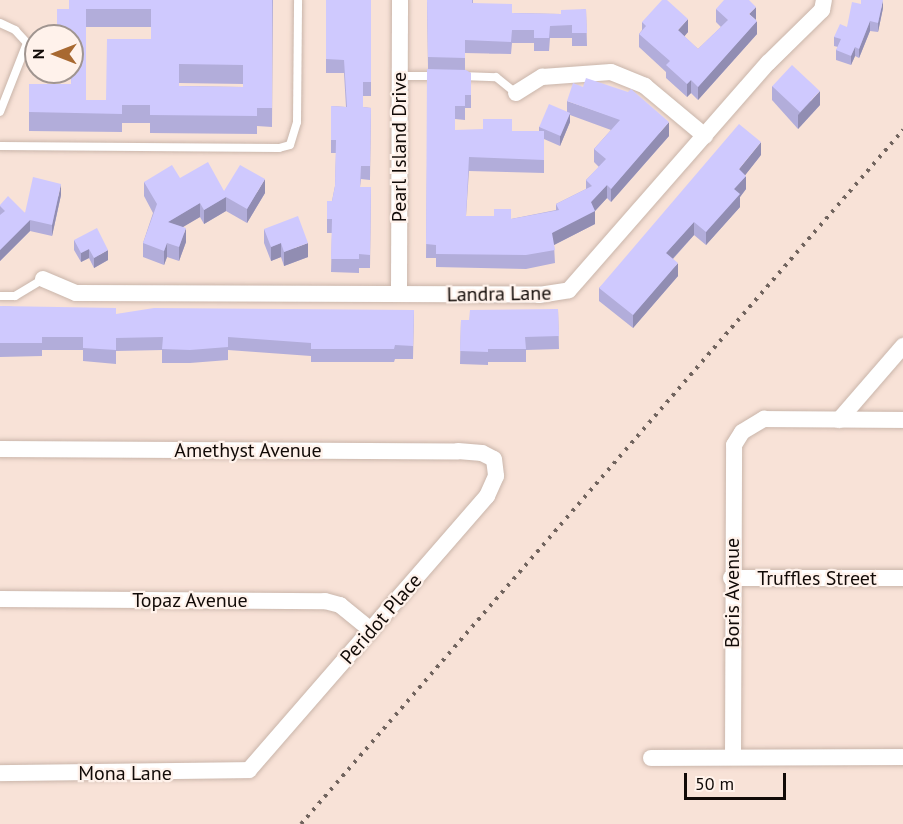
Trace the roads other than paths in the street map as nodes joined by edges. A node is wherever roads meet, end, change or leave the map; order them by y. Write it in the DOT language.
graph roads {
  1 [pos="298,0"];
  2 [pos="400,0"];
  3 [pos="824,0"];
  4 [pos="0,23"];
  5 [pos="400,76"];
  6 [pos="445,76"];
  7 [pos="455,76"];
  8 [pos="516,93"];
  9 [pos="0,112"];
  10 [pos="705,136"];
  11 [pos="0,146"];
  12 [pos="43,279"];
  13 [pos="399,294"];
  14 [pos="0,296"];
  15 [pos="903,346"];
  16 [pos="839,420"];
  17 [pos="903,420"];
  18 [pos="0,449"];
  19 [pos="494,459"];
  20 [pos="732,578"];
  21 [pos="903,578"];
  22 [pos="0,599"];
  23 [pos="371,630"];
  24 [pos="733,757"];
  25 [pos="903,757"];
  26 [pos="651,758"];
  27 [pos="249,770"];
  28 [pos="0,773"];
  1 -- 11 [label="lane"];
  2 -- 5 [label="street, Pearl Island Drive"];
  3 -- 10 [label="street, Landra Lane"];
  4 -- 9 [label="lane"];
  5 -- 6 [label="lane"];
  5 -- 13 [label="street, Pearl Island Drive"];
  7 -- 8 [label="lane"];
  8 -- 10 [label="street"];
  10 -- 13 [label="street, Landra Lane"];
  12 -- 13 [label="street, Landra Lane"];
  12 -- 14 [label="lane"];
  15 -- 16 [label="street"];
  16 -- 17 [label="street"];
  16 -- 20 [label="street, Boris Avenue"];
  18 -- 19 [label="street, Amethyst Avenue"];
  19 -- 23 [label="street, Peridot Place"];
  20 -- 21 [label="street, Truffles Street"];
  20 -- 24 [label="street, Boris Avenue"];
  22 -- 23 [label="street, Topaz Avenue"];
  23 -- 27 [label="street, Peridot Place"];
  24 -- 25 [label="street"];
  24 -- 26 [label="street"];
  27 -- 28 [label="street, Mona Lane"];
}
